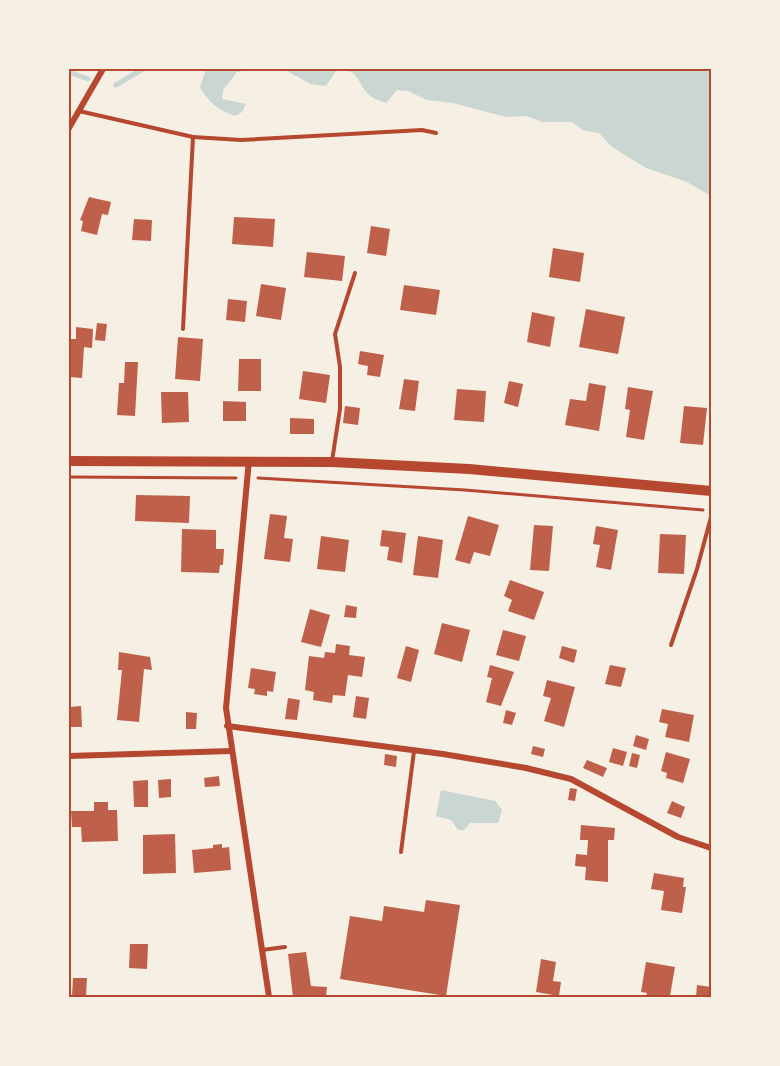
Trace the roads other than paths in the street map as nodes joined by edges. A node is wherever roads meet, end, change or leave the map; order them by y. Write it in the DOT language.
graph roads {
  1 [pos="103,69"];
  2 [pos="79,111"];
  3 [pos="69,128"];
  4 [pos="436,134"];
  5 [pos="193,137"];
  6 [pos="355,273"];
  7 [pos="183,329"];
  8 [pos="249,460"];
  9 [pos="69,461"];
  10 [pos="332,462"];
  11 [pos="711,491"];
  12 [pos="711,517"];
  13 [pos="671,645"];
  14 [pos="227,726"];
  15 [pos="231,751"];
  16 [pos="414,751"];
  17 [pos="69,756"];
  18 [pos="711,848"];
  19 [pos="401,852"];
  20 [pos="285,946"];
  21 [pos="262,950"];
  22 [pos="269,997"];
  1 -- 2 [label="street"];
  2 -- 3 [label="street"];
  2 -- 5 [label="lane"];
  4 -- 5 [label="lane"];
  5 -- 7 [label="lane"];
  6 -- 10 [label="lane"];
  8 -- 9 [label="main road"];
  8 -- 10 [label="main road"];
  8 -- 14 [label="street"];
  10 -- 11 [label="main road"];
  12 -- 13 [label="lane"];
  14 -- 15 [label="street"];
  14 -- 16 [label="street"];
  15 -- 17 [label="street"];
  15 -- 21 [label="street"];
  16 -- 18 [label="street"];
  16 -- 19 [label="lane"];
  20 -- 21 [label="lane"];
  21 -- 22 [label="street"];
}
